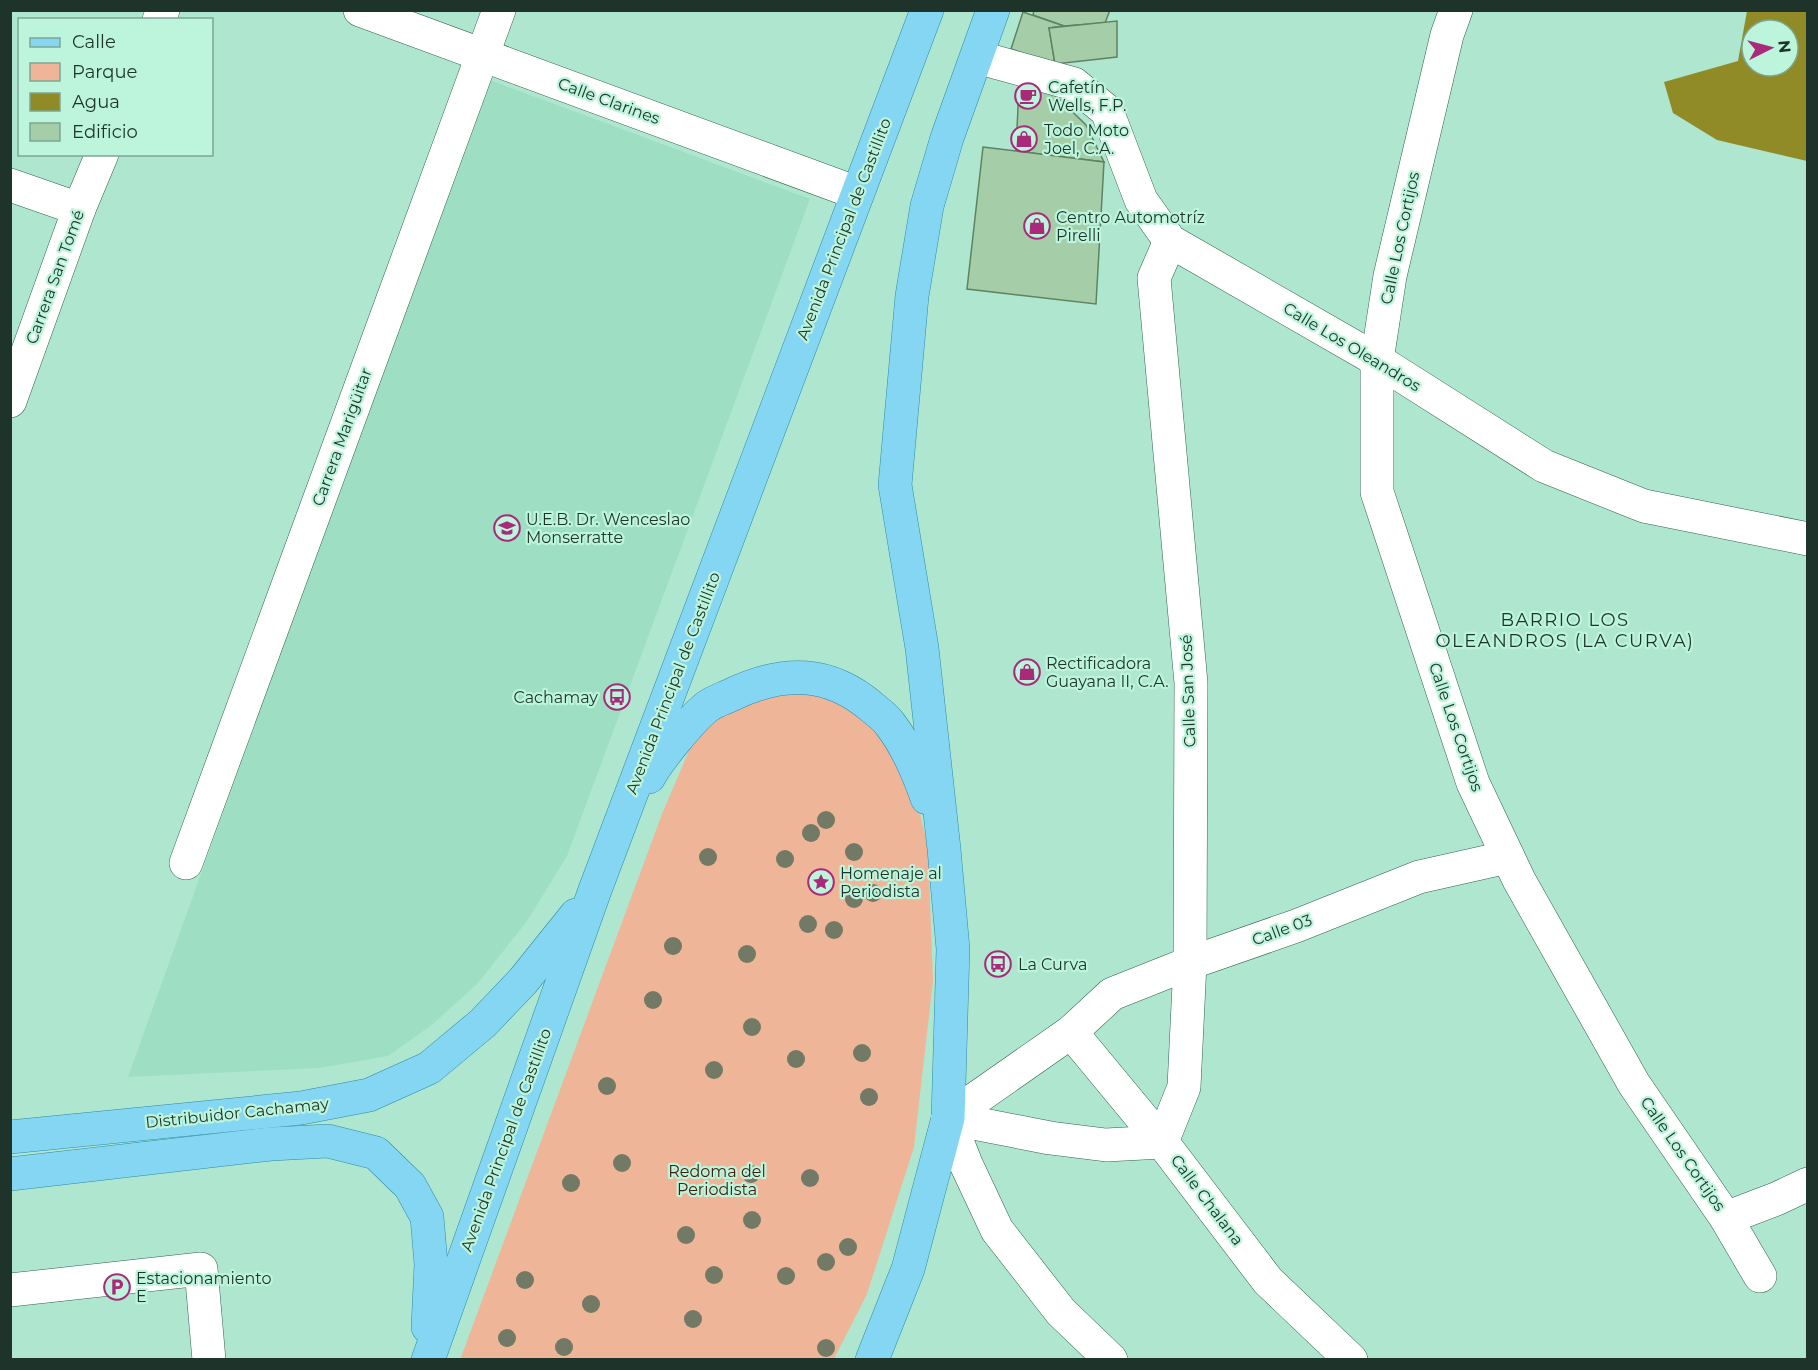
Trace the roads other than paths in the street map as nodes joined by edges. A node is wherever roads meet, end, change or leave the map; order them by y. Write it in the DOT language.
graph roads {
  1 [pos="360,10"];
  2 [pos="499,10"];
  3 [pos="927,10"];
  4 [pos="993,10"];
  5 [pos="1456,10"];
  6 [pos="482,54"];
  7 [pos="977,57"];
  8 [pos="101,156"];
  9 [pos="10,185"];
  10 [pos="857,193"];
  11 [pos="79,209"];
  12 [pos="1170,241"];
  13 [pos="1377,360"];
  14 [pos="10,401"];
  15 [pos="1808,538"];
  16 [pos="944,849"];
  17 [pos="1508,857"];
  18 [pos="186,863"];
  19 [pos="595,890"];
  20 [pos="1190,963"];
  21 [pos="1071,1032"];
  22 [pos="948,1118"];
  23 [pos="10,1137"];
  24 [pos="1162,1142"];
  25 [pos="10,1174"];
  26 [pos="1808,1184"];
  27 [pos="1726,1218"];
  28 [pos="1760,1276"];
  29 [pos="10,1290"];
  30 [pos="209,1359"];
  31 [pos="427,1359"];
  32 [pos="872,1359"];
  33 [pos="1111,1359"];
  34 [pos="1351,1359"];
  1 -- 6 [label="street, Calle Clarines"];
  2 -- 6 [label="street, Carrera Marigüitar"];
  3 -- 10 [label="main road, Avenida Principal de Castillito"];
  4 -- 7 [label="main road"];
  5 -- 13 [label="street, Calle Los Cortijos"];
  6 -- 10 [label="street, Calle Clarines"];
  6 -- 18 [label="street, Carrera Marigüitar"];
  7 -- 12 [label="street, Calle Los Oleandros"];
  7 -- 16 [label="main road"];
  8 -- 11 [label="street, Carrera San Tomé"];
  9 -- 11 [label="street"];
  10 -- 19 [label="main road, Avenida Principal de Castillito"];
  11 -- 14 [label="street, Carrera San Tomé"];
  12 -- 13 [label="street, Calle Los Oleandros"];
  12 -- 20 [label="street, Calle San José"];
  13 -- 15 [label="street, Calle Los Oleandros"];
  13 -- 17 [label="street, Calle Los Cortijos"];
  16 -- 19 [label="main road"];
  16 -- 22 [label="main road"];
  17 -- 20 [label="street, Calle 03"];
  17 -- 27 [label="street, Calle Los Cortijos"];
  19 -- 23 [label="main road, Distribuidor Cachamay"];
  19 -- 31 [label="main road, Avenida Principal de Castillito"];
  20 -- 21 [label="street, Calle 03"];
  20 -- 24 [label="street, Calle San José"];
  21 -- 22 [label="street, Calle 03"];
  21 -- 24 [label="street, Calle Chalana"];
  22 -- 24 [label="street"];
  22 -- 32 [label="main road"];
  22 -- 33 [label="street"];
  24 -- 34 [label="street, Calle Chalana"];
  25 -- 31 [label="main road"];
  26 -- 27 [label="street"];
  27 -- 28 [label="street, Calle Los Cortijos"];
  29 -- 30 [label="street"];
}
